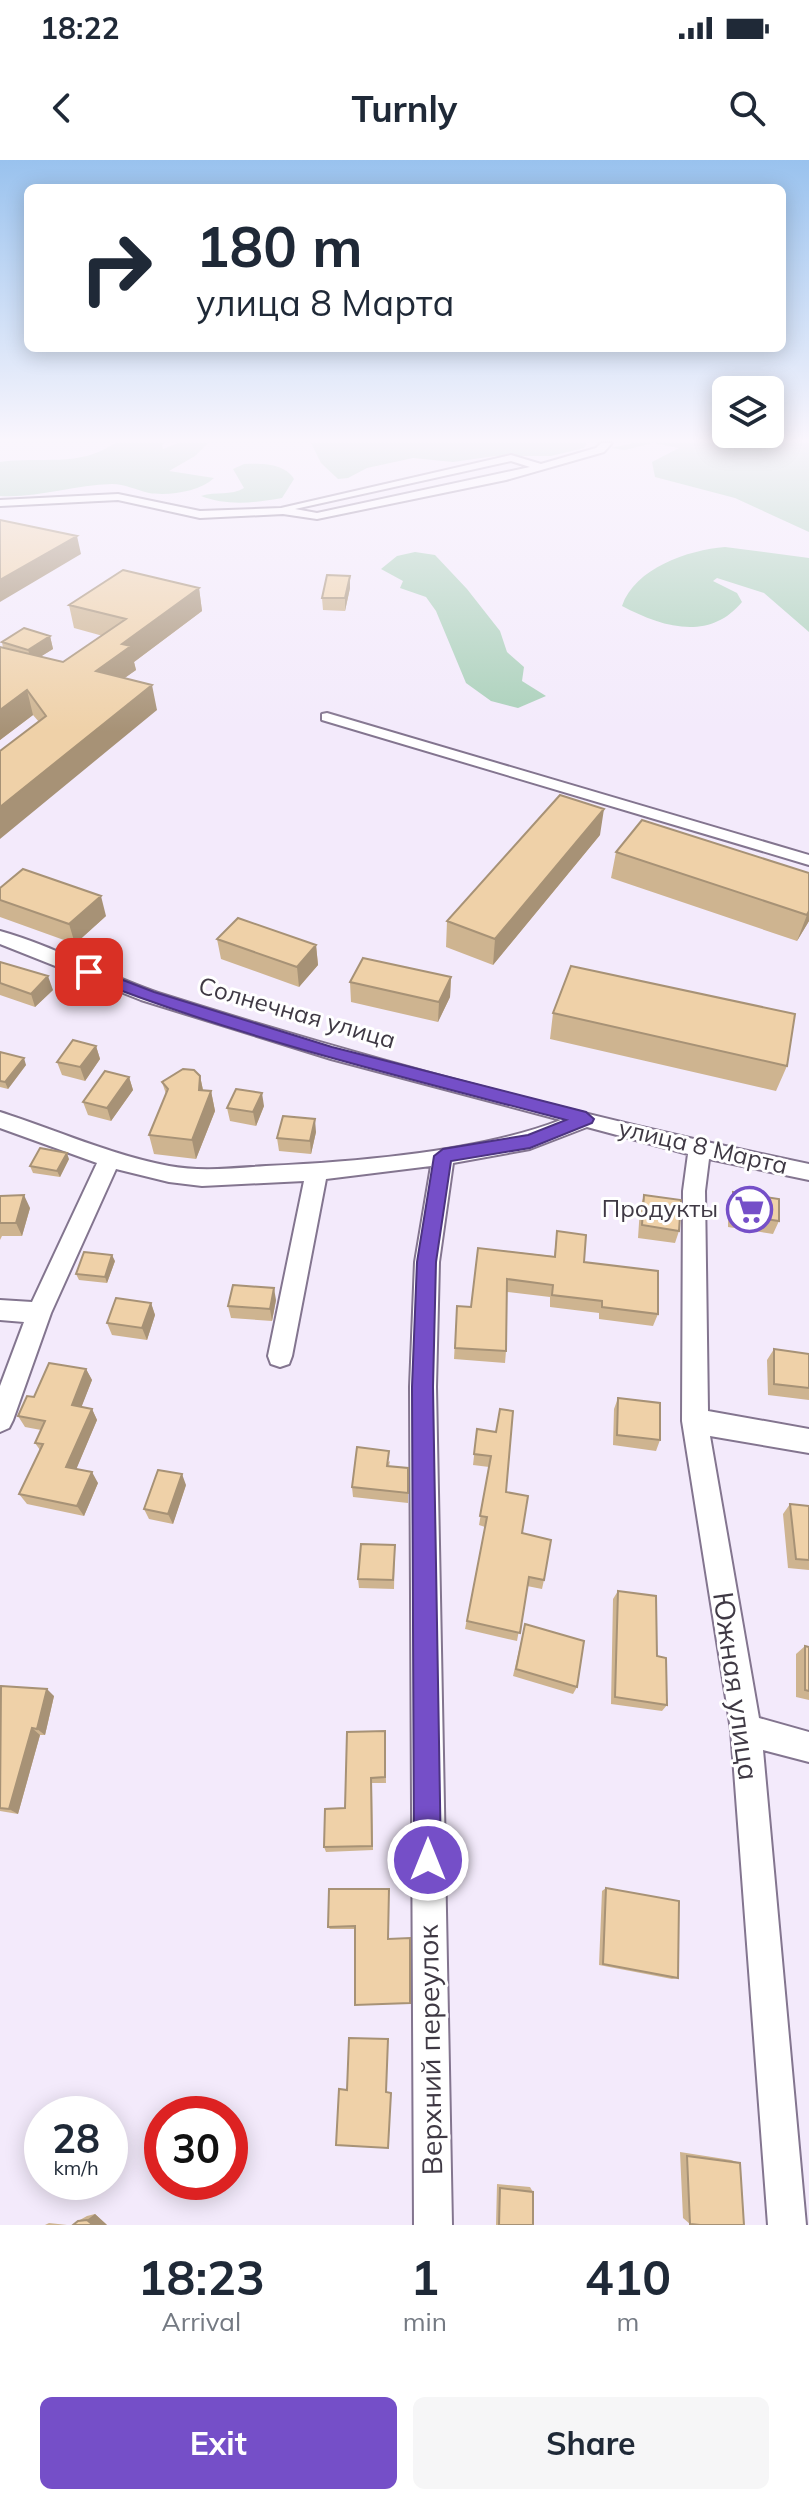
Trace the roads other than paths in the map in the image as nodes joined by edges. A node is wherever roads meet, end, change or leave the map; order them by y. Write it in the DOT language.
graph roads {
  1 [pos="327,717"];
  2 [pos="809,860"];
  3 [pos="0,937"];
  4 [pos="586,1119"];
  5 [pos="0,1120"];
  6 [pos="699,1149"];
  7 [pos="443,1156"];
  8 [pos="110,1159"];
  9 [pos="317,1172"];
  10 [pos="809,1172"];
  11 [pos="0,1310"];
  12 [pos="39,1313"];
  13 [pos="280,1356"];
  14 [pos="0,1420"];
  15 [pos="695,1421"];
  16 [pos="809,1441"];
  17 [pos="746,1730"];
  18 [pos="809,1747"];
  19 [pos="794,2221"];
  20 [pos="433,2225"];
  1 -- 2 [label="street"];
  3 -- 4 [label="street, Солнечная улица"];
  4 -- 6 [label="street, улица 8 Марта"];
  4 -- 7 [label="street, улица 8 Марта"];
  5 -- 8 [label="street, улица 8 Марта"];
  6 -- 10 [label="street, улица 8 Марта"];
  6 -- 15 [label="street, Южная улица"];
  7 -- 9 [label="street, улица 8 Марта"];
  7 -- 20 [label="street, Верхний переулок"];
  8 -- 9 [label="street, улица 8 Марта"];
  8 -- 12 [label="street"];
  9 -- 13 [label="street"];
  11 -- 12 [label="street"];
  12 -- 14 [label="street"];
  15 -- 16 [label="street"];
  15 -- 17 [label="street, Южная улица"];
  17 -- 18 [label="street"];
  17 -- 19 [label="street, Южная улица"];
}
